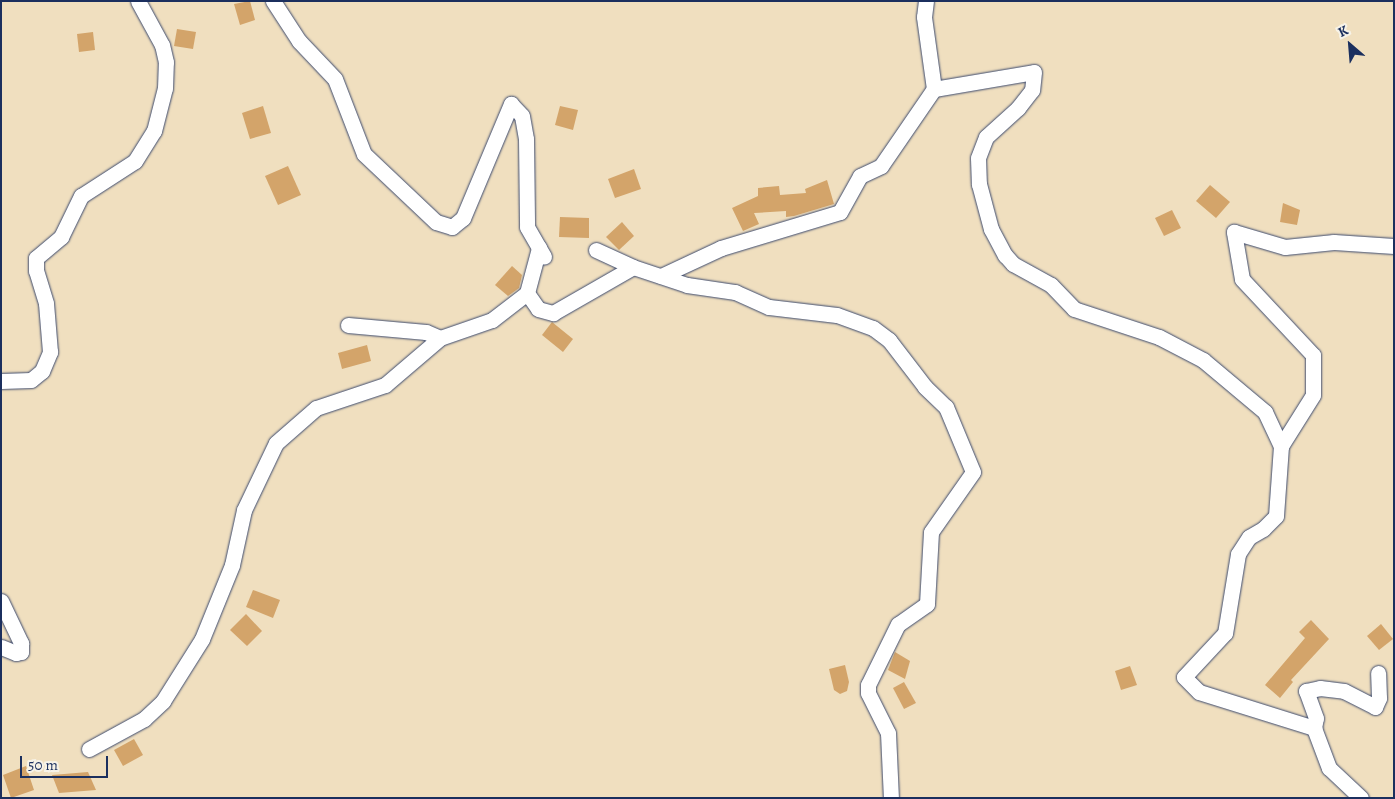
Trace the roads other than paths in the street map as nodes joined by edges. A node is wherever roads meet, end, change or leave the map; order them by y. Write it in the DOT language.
graph roads {
  1 [pos="138,1"];
  2 [pos="273,1"];
  3 [pos="926,1"];
  4 [pos="934,89"];
  5 [pos="1394,246"];
  6 [pos="596,250"];
  7 [pos="633,267"];
  8 [pos="661,276"];
  9 [pos="527,293"];
  10 [pos="348,325"];
  11 [pos="440,338"];
  12 [pos="1,381"];
  13 [pos="1280,446"];
  14 [pos="1,602"];
  15 [pos="1,647"];
  16 [pos="1378,673"];
  17 [pos="1314,728"];
  18 [pos="89,749"];
  19 [pos="891,798"];
  20 [pos="1361,798"];
  1 -- 12 [label="street"];
  2 -- 9 [label="street"];
  3 -- 4 [label="street"];
  4 -- 8 [label="street"];
  4 -- 13 [label="street"];
  5 -- 13 [label="street"];
  6 -- 7 [label="street"];
  7 -- 8 [label="street"];
  7 -- 9 [label="street"];
  8 -- 19 [label="street"];
  9 -- 11 [label="street"];
  10 -- 11 [label="street"];
  11 -- 18 [label="street"];
  13 -- 17 [label="street"];
  14 -- 15 [label="street"];
  16 -- 17 [label="street"];
  17 -- 20 [label="street"];
}
